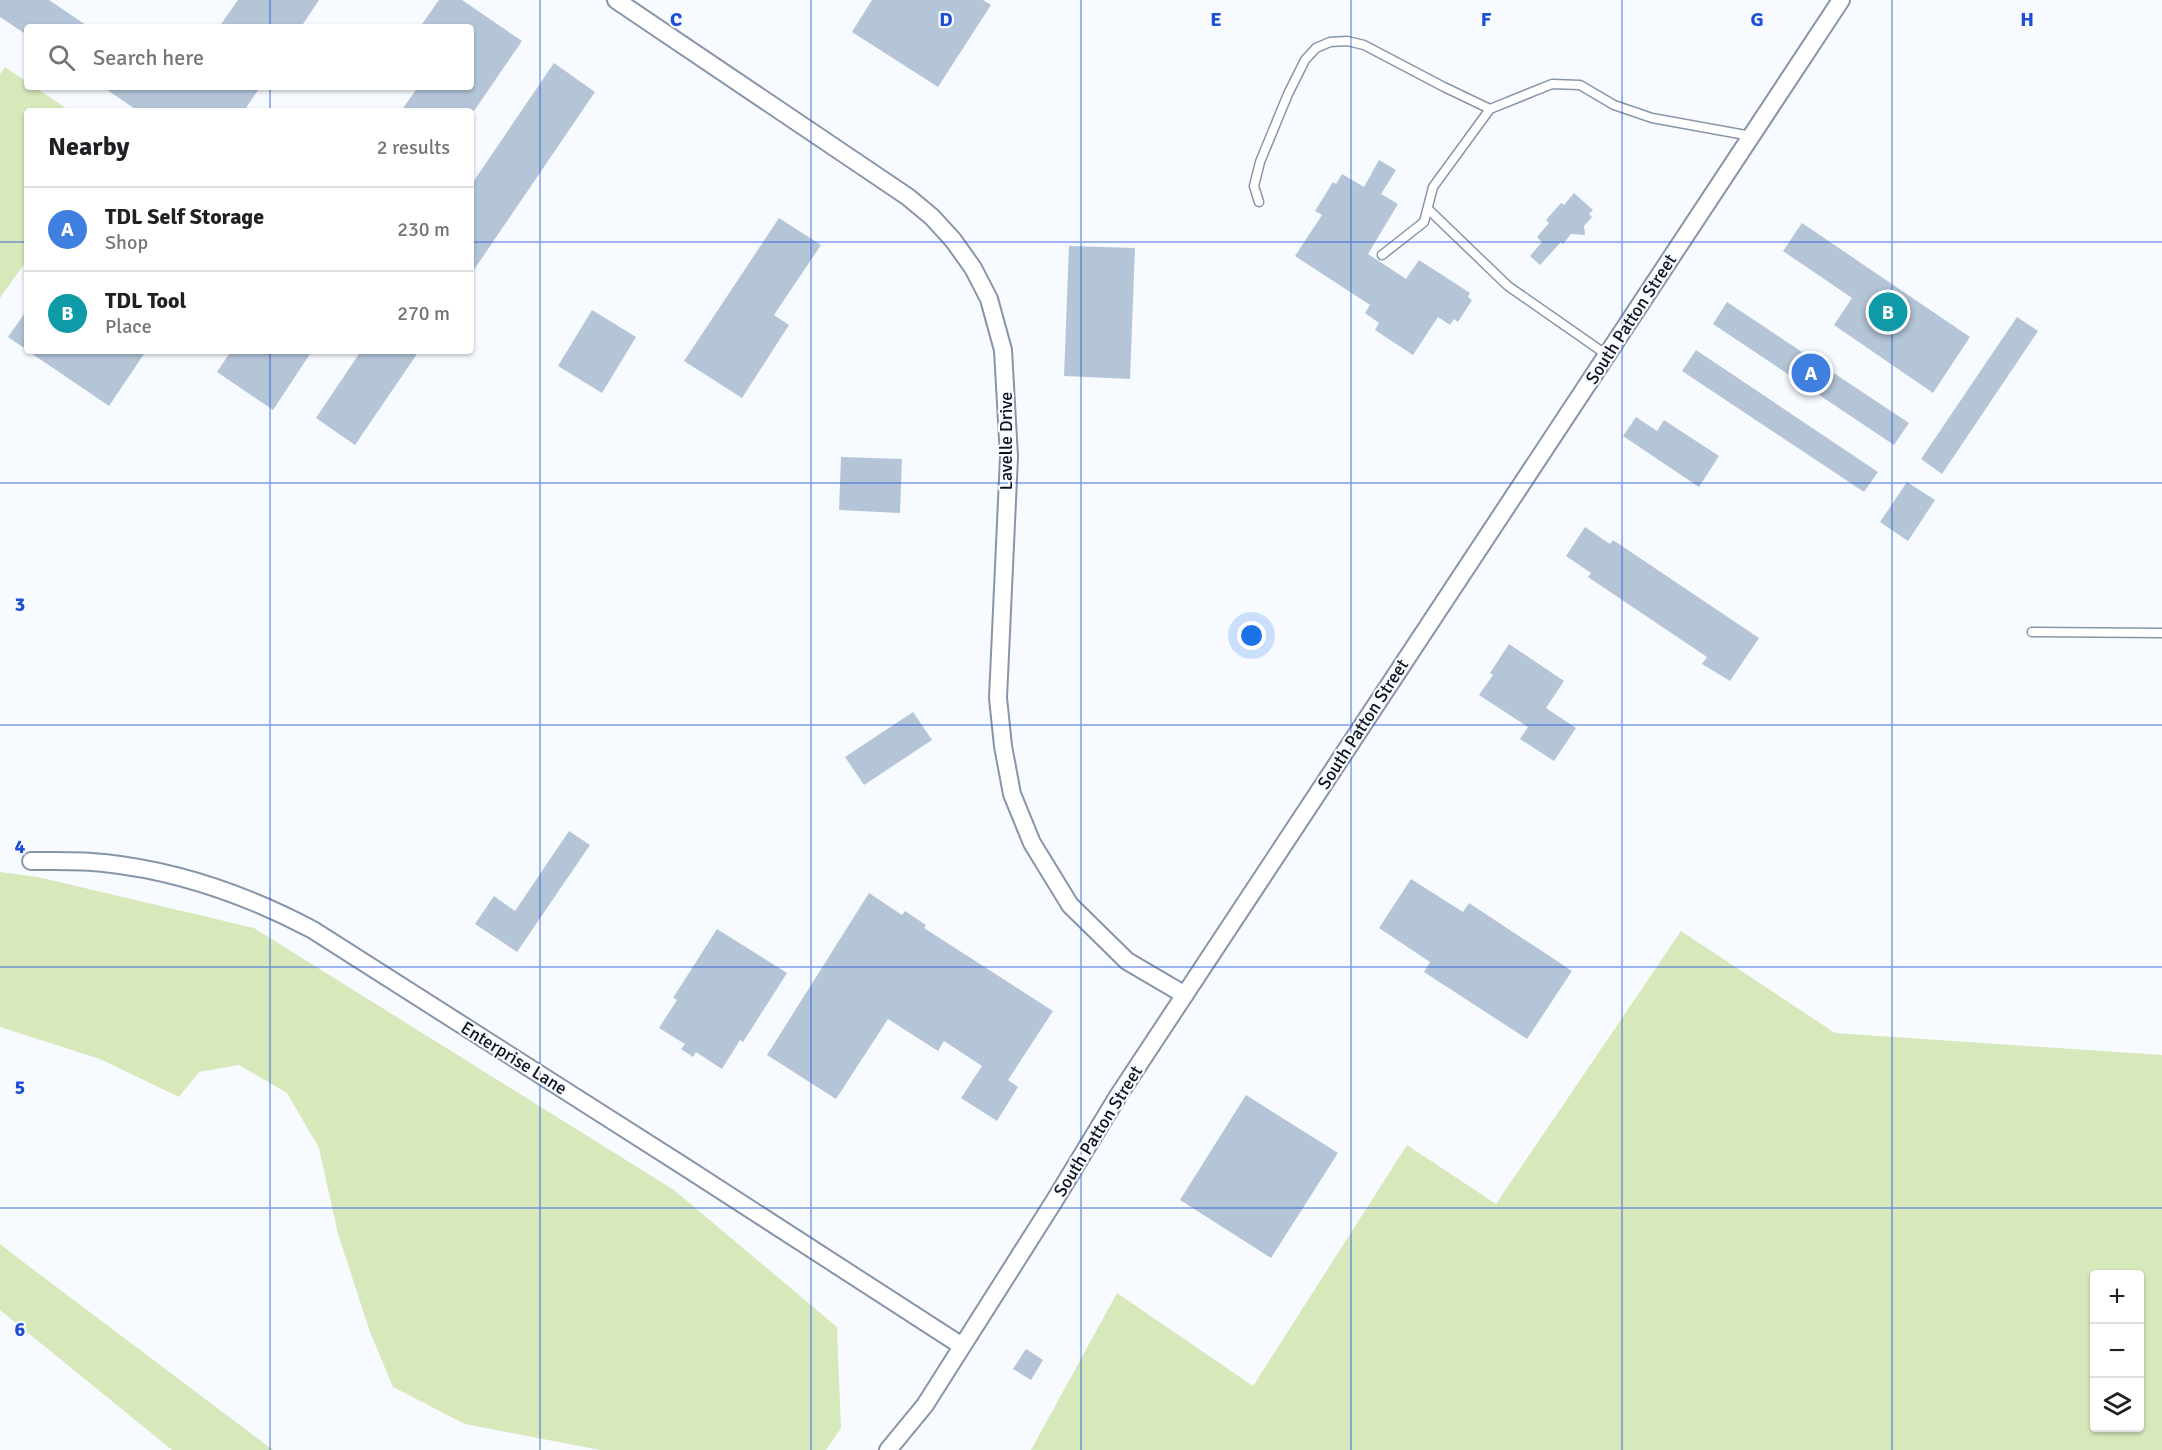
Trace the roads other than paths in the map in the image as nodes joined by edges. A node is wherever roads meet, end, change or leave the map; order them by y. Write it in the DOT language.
graph roads {
  1 [pos="616,0"];
  2 [pos="1841,0"];
  3 [pos="1490,109"];
  4 [pos="1751,136"];
  5 [pos="1259,202"];
  6 [pos="1428,209"];
  7 [pos="1382,255"];
  8 [pos="1606,355"];
  9 [pos="2032,632"];
  10 [pos="2162,633"];
  11 [pos="31,861"];
  12 [pos="1185,995"];
  13 [pos="962,1346"];
  14 [pos="888,1450"];
  1 -- 12 [label="street, Lavelle Drive"];
  2 -- 4 [label="street, South Patton Street"];
  3 -- 4 [label="lane"];
  3 -- 5 [label="lane"];
  3 -- 6 [label="lane"];
  4 -- 8 [label="street, South Patton Street"];
  6 -- 7 [label="lane"];
  6 -- 8 [label="lane"];
  8 -- 12 [label="street, South Patton Street"];
  9 -- 10 [label="lane"];
  11 -- 13 [label="street, Enterprise Lane"];
  12 -- 13 [label="street, South Patton Street"];
  13 -- 14 [label="street, South Patton Street"];
}
